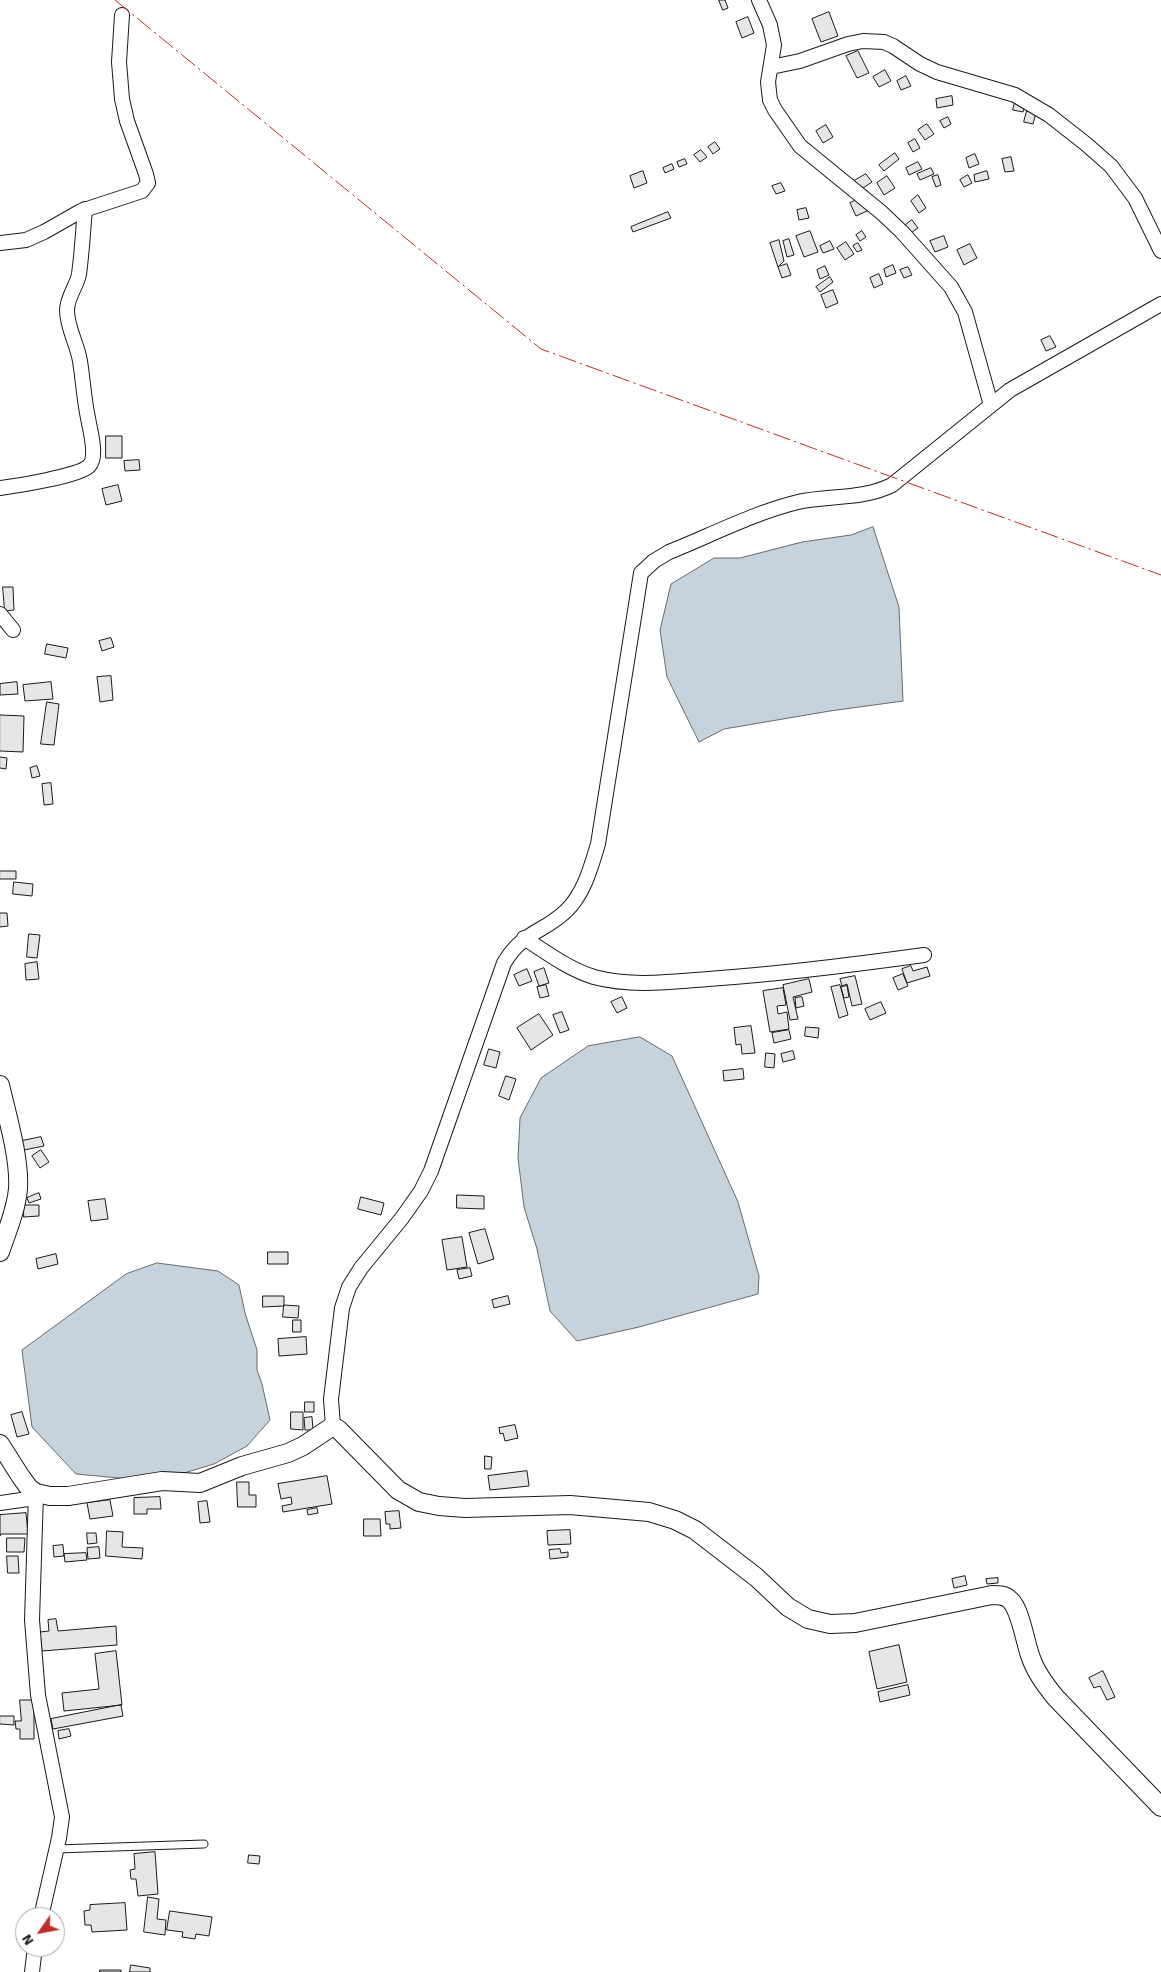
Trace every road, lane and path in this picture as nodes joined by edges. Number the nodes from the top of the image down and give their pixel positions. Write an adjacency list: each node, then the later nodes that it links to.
1 (759, 0): 3 (street)
2 (122, 15): 4 (street)
3 (771, 67): 6 (street); 8 (street)
4 (85, 209): 5 (street); 9 (street)
5 (0, 243)
6 (1161, 251)
7 (1161, 304): 8 (street)
8 (991, 405): 12 (street)
9 (0, 488)
10 (0, 614): 11 (street)
11 (13, 630)
12 (524, 938): 13 (street); 16 (street)
13 (924, 955)
14 (0, 1085): 15 (street)
15 (0, 1252)
16 (334, 1426): 18 (street); 20 (street)
17 (0, 1444): 18 (street)
18 (35, 1496): 19 (street); 22 (street)
19 (0, 1503)
20 (1161, 1807)
21 (204, 1844): 22 (lane)
22 (57, 1849): 23 (street)
23 (44, 1907)
24 (34, 1957): 25 (street)
25 (32, 1972)

